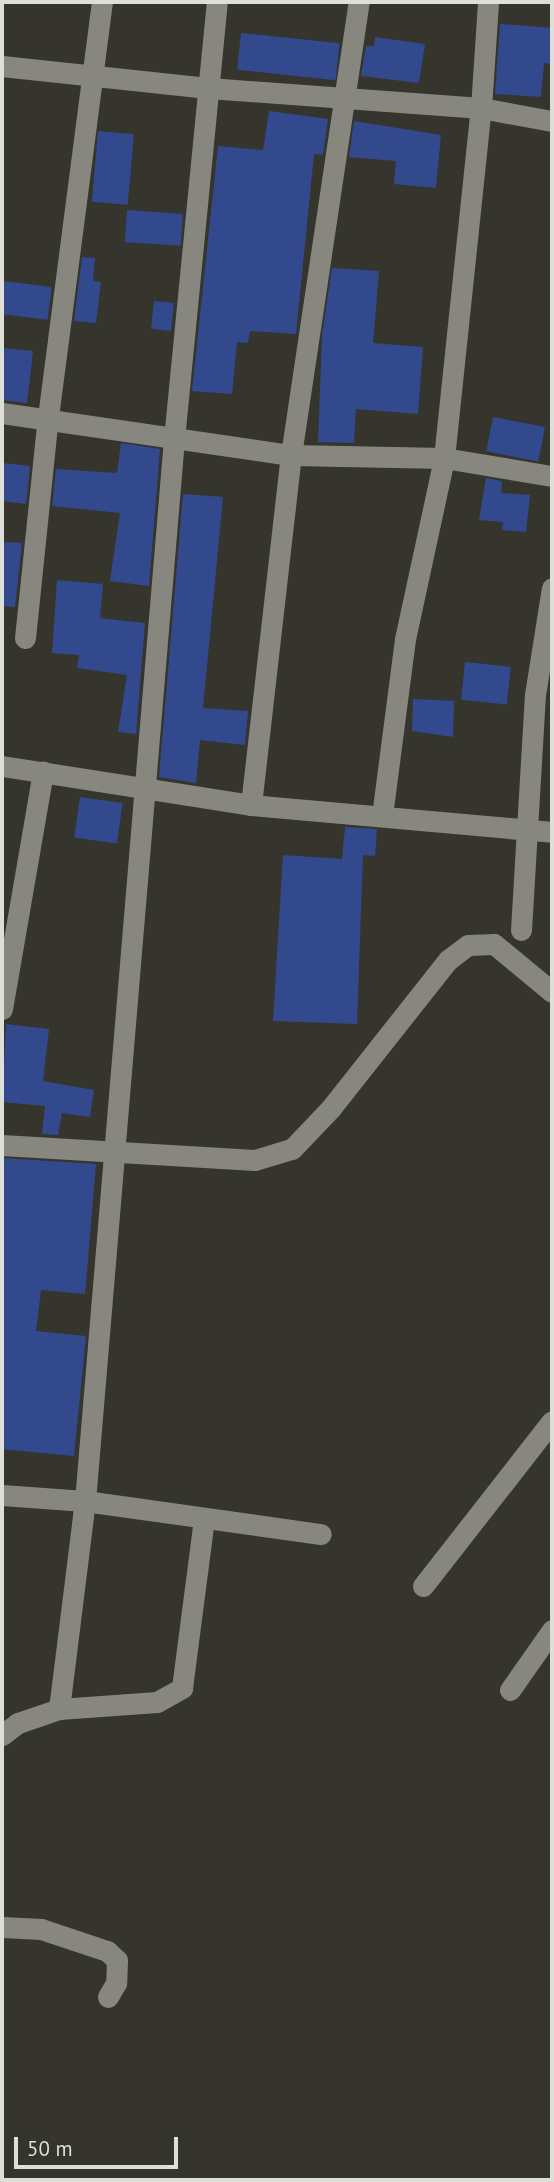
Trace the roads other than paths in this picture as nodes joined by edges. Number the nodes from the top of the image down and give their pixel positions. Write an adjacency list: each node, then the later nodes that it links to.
1 (102, 2): 6 (street)
2 (218, 2): 7 (street)
3 (359, 2): 8 (street)
4 (488, 2): 9 (street)
5 (2, 66): 6 (street)
6 (90, 77): 7 (street); 12 (street)
7 (208, 88): 8 (street); 13 (street)
8 (344, 96): 9 (street); 14 (street)
9 (481, 108): 10 (street); 15 (street)
10 (552, 121)
11 (2, 413): 12 (street)
12 (48, 417): 13 (street); 18 (street)
13 (174, 439): 14 (street); 21 (street)
14 (291, 455): 15 (street); 22 (street)
15 (444, 458): 16 (street); 23 (street)
16 (552, 476)
17 (552, 589): 24 (street)
18 (25, 638)
19 (2, 766): 20 (street)
20 (43, 772): 21 (street); 28 (street)
21 (145, 787): 22 (street); 30 (street)
22 (251, 805): 23 (street)
23 (382, 816): 24 (street)
24 (526, 831): 25 (street); 26 (street)
25 (552, 832)
26 (521, 930)
27 (552, 992): 30 (street)
28 (2, 1009)
29 (2, 1145): 30 (street)
30 (115, 1152): 33 (street)
31 (552, 1421): 36 (street)
32 (2, 1495): 33 (street)
33 (85, 1501): 34 (street); 39 (street)
34 (204, 1518): 35 (street); 39 (street)
35 (321, 1534)
36 (423, 1586)
37 (552, 1630): 38 (street)
38 (510, 1689)
39 (59, 1709): 40 (street)
40 (2, 1735)
41 (2, 1927): 42 (street)
42 (108, 1997)

